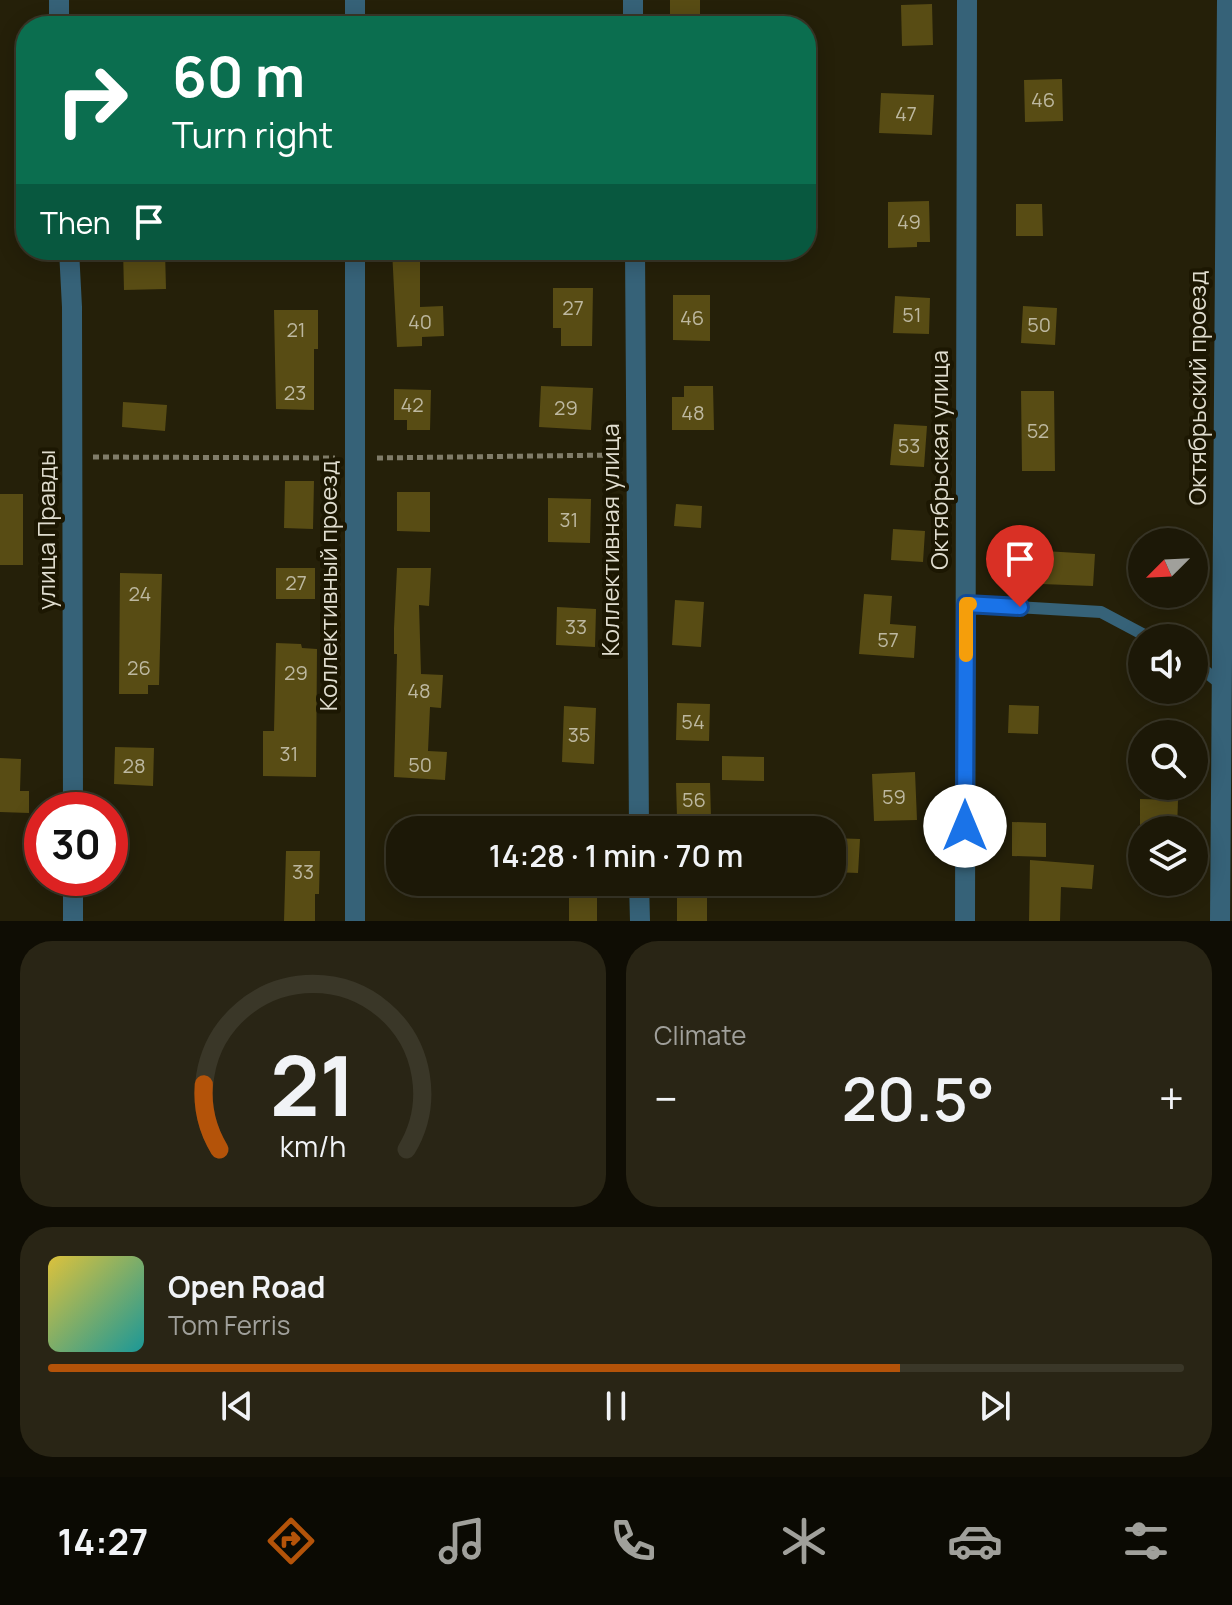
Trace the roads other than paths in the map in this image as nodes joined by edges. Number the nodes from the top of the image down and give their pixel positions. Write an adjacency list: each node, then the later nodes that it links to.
1 (967, 0): 7 (street, Октябрьская улица)
2 (1227, 0): 3 (street, Октябрьский проезд)
3 (1229, 157): 10 (street, Октябрьский проезд)
4 (70, 260): 11 (street, улица Правды)
5 (355, 260): 16 (street, Коллективный проезд)
6 (635, 260): 12 (street, Коллективная улица)
7 (966, 604): 8 (lane); 18 (street, Октябрьская улица)
8 (1128, 626)
9 (1208, 673): 10 (lane)
10 (1221, 684): 19 (street, Октябрьский проезд)
11 (73, 792)
12 (639, 816)
13 (73, 896): 15 (street)
14 (639, 896): 17 (street)
15 (73, 921)
16 (355, 921)
17 (640, 921)
18 (965, 921)
19 (1220, 921)

